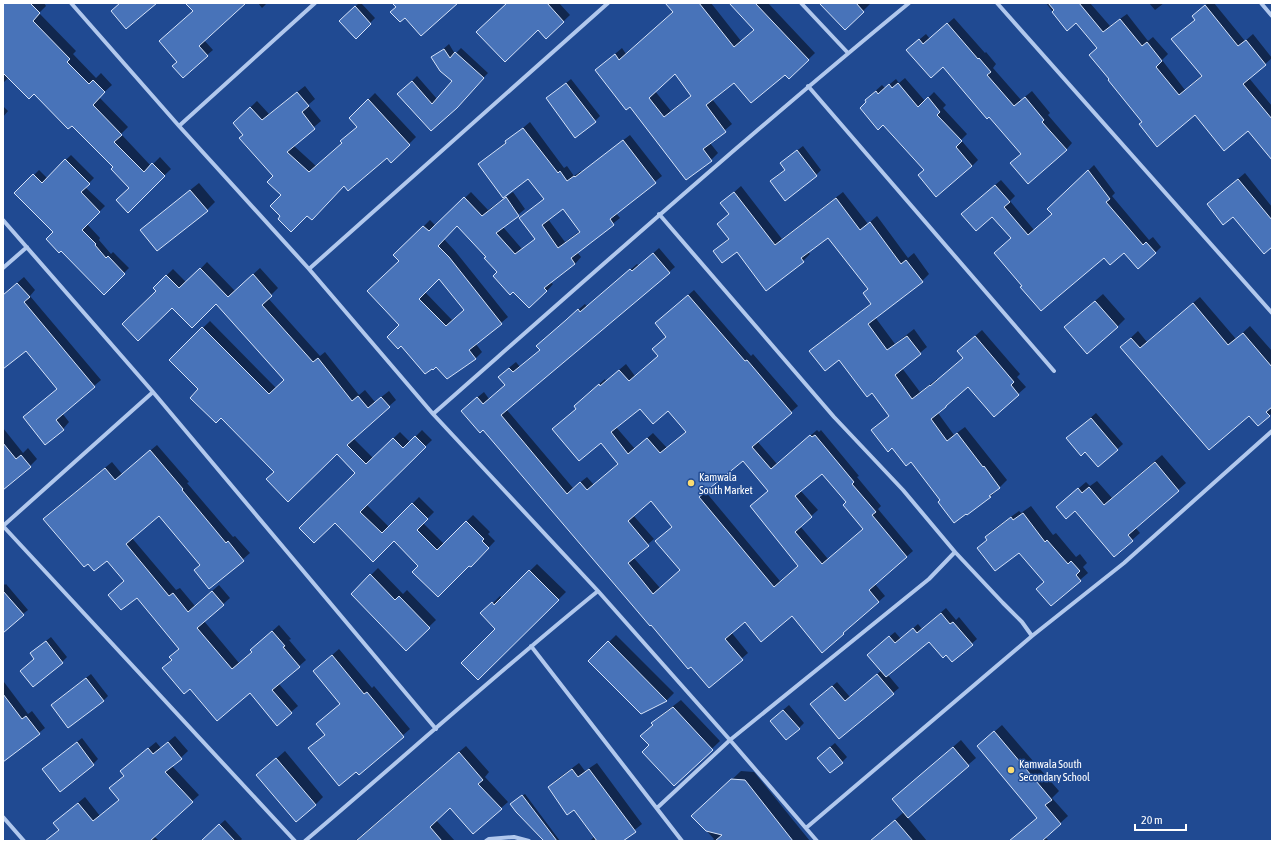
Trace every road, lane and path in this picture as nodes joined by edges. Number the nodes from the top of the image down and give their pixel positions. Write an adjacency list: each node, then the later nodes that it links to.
1 (71, 3): 11 (street)
2 (314, 3): 11 (street)
3 (608, 3): 16 (street)
4 (801, 3): 9 (street)
5 (909, 3): 9 (street)
6 (997, 3): 17 (street)
7 (1261, 3): 8 (street)
8 (1272, 16)
9 (848, 53): 10 (street)
10 (808, 86): 12 (street); 18 (street)
11 (179, 126): 16 (street)
12 (659, 214): 20 (street); 23 (street)
13 (3, 220): 14 (street)
14 (27, 247): 15 (street); 19 (street)
15 (3, 268)
16 (309, 269): 20 (street)
17 (1272, 313)
18 (1054, 370)
19 (153, 392): 22 (street); 27 (street)
20 (433, 414): 24 (street)
21 (1272, 431): 25 (street)
22 (3, 526): 33 (street)
23 (955, 552): 25 (street); 28 (street)
24 (598, 591): 26 (street); 28 (street)
25 (1032, 636): 31 (street)
26 (531, 646): 27 (street); 29 (street)
27 (436, 729): 34 (street)
28 (730, 740): 29 (street); 31 (street)
29 (657, 808): 37 (street)
30 (3, 818): 32 (street)
31 (806, 828): 38 (street)
32 (24, 841)
33 (295, 841)
34 (305, 841)
35 (486, 841): 36 (street)
36 (529, 841)
37 (682, 841)
38 (817, 841)

